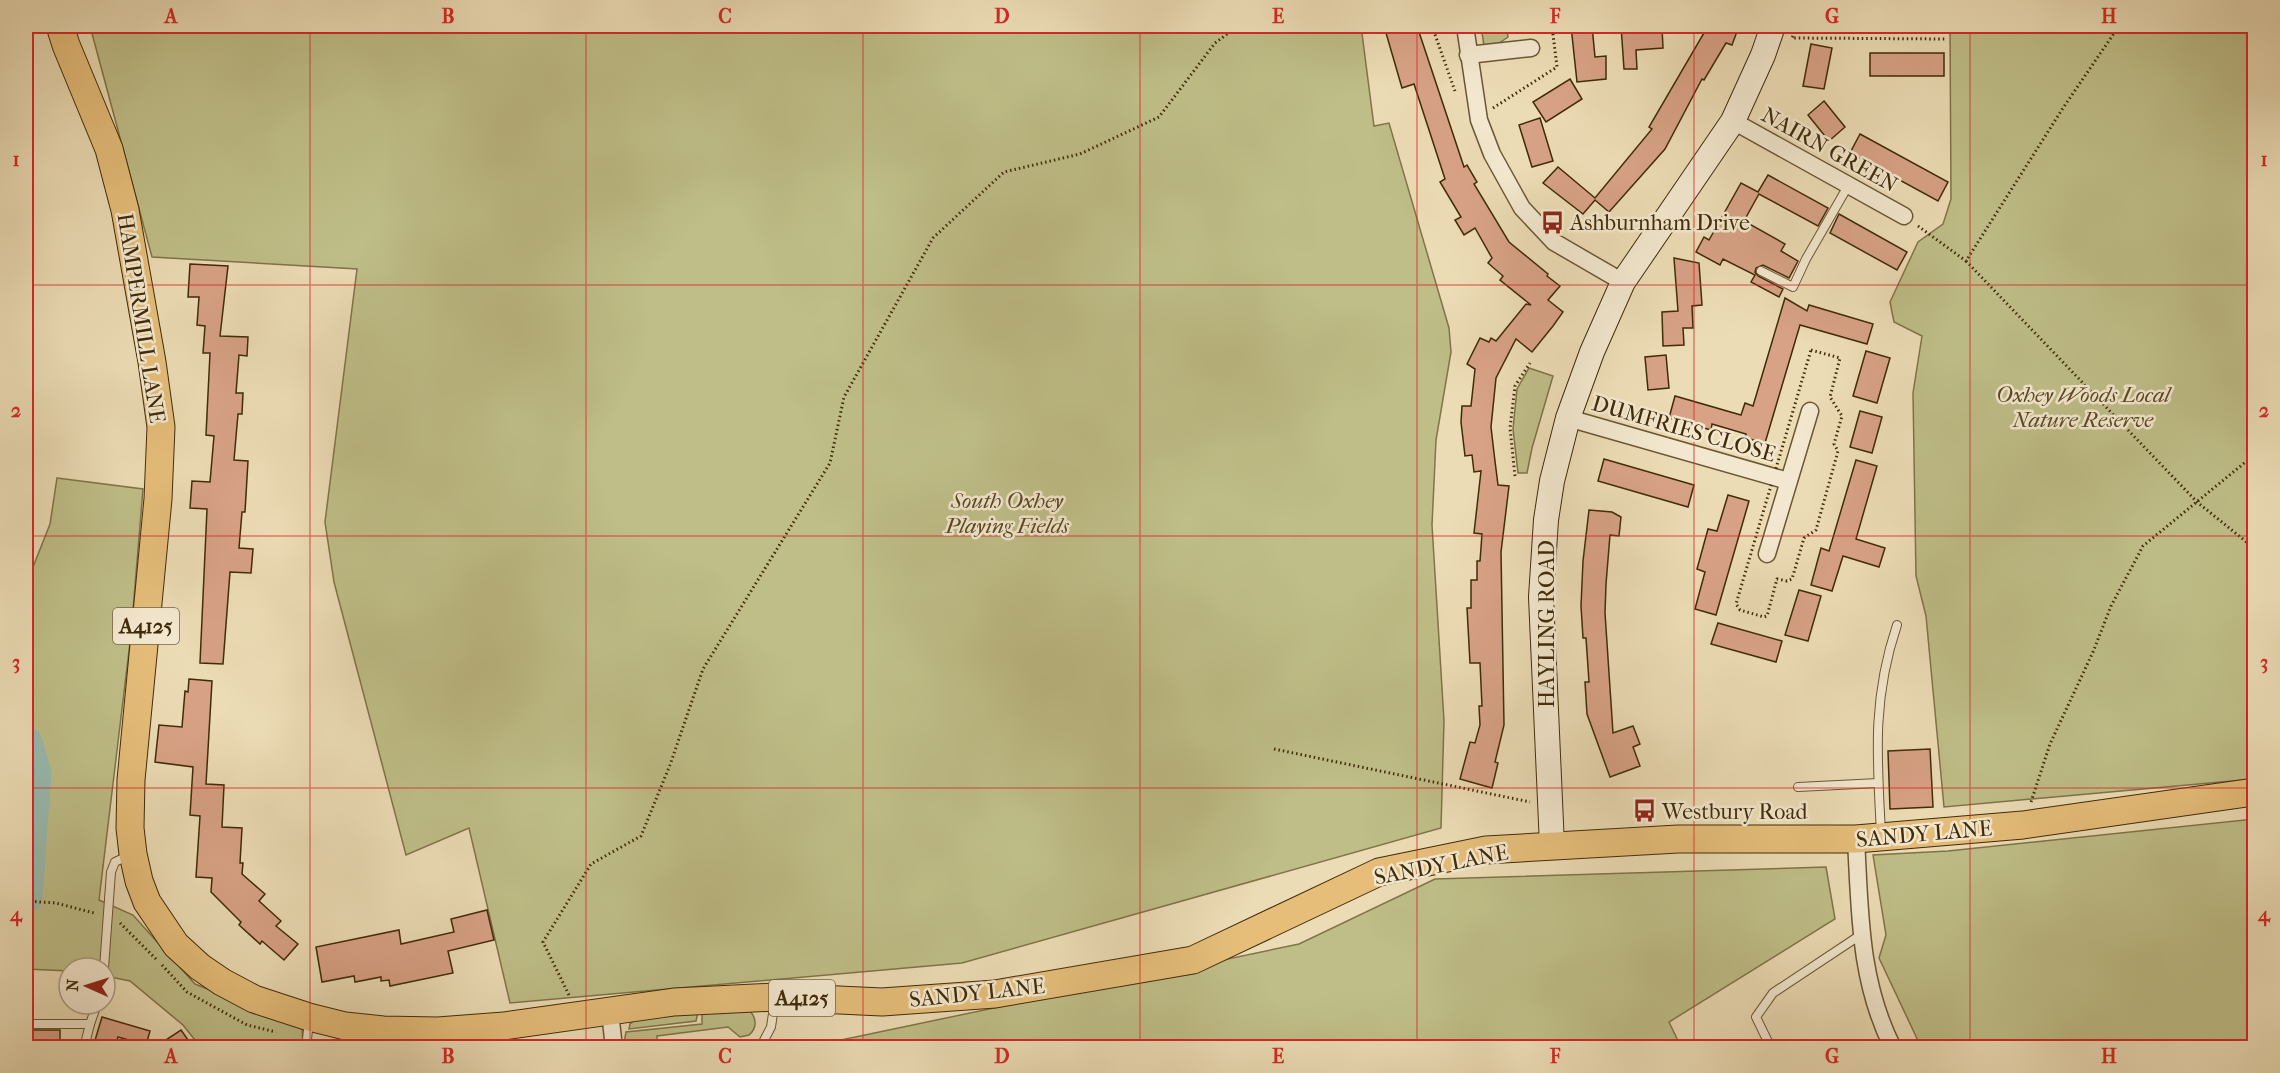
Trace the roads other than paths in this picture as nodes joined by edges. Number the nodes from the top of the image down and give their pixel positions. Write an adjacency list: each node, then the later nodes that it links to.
1 (60, 26): 21 (main road, HAMPERMILL LANE / A4125)
2 (1465, 26): 5 (street)
3 (1784, 29): 6 (street, HAYLING ROAD)
4 (1531, 48): 5 (street)
5 (1468, 55): 10 (street)
6 (1733, 121): 7 (street, NAIRN GREEN); 10 (street, HAYLING ROAD)
7 (1848, 186): 8 (street, NAIRN GREEN); 9 (lane)
8 (1904, 216)
9 (1761, 271)
10 (1623, 282): 12 (street, HAYLING ROAD)
11 (1809, 411): 13 (street, DUMFRIES CLOSE)
12 (1568, 418): 13 (street, DUMFRIES CLOSE); 20 (street, HAYLING ROAD)
13 (1788, 481): 14 (street, DUMFRIES CLOSE)
14 (1767, 554)
15 (1897, 625): 16 (lane)
16 (1878, 783): 17 (lane); 19 (lane)
17 (1797, 787)
18 (2254, 792): 19 (main road, SANDY LANE / A4125)
19 (1869, 838): 20 (main road, SANDY LANE / A4125); 22 (street)
20 (1552, 846): 24 (main road, SANDY LANE / A4125)
21 (133, 854): 23 (lane); 25 (main road, HAMPERMILL LANE / A4125)
22 (1862, 934): 32 (lane); 33 (street)
23 (105, 956)
24 (775, 997): 25 (main road, SANDY LANE / A4125); 31 (lane)
25 (610, 1012): 30 (street)
26 (93, 1016): 28 (lane)
27 (26, 1024): 28 (lane)
28 (90, 1024): 29 (lane)
29 (84, 1047)
30 (614, 1047)
31 (760, 1047)
32 (1771, 1047)
33 (1893, 1047)

